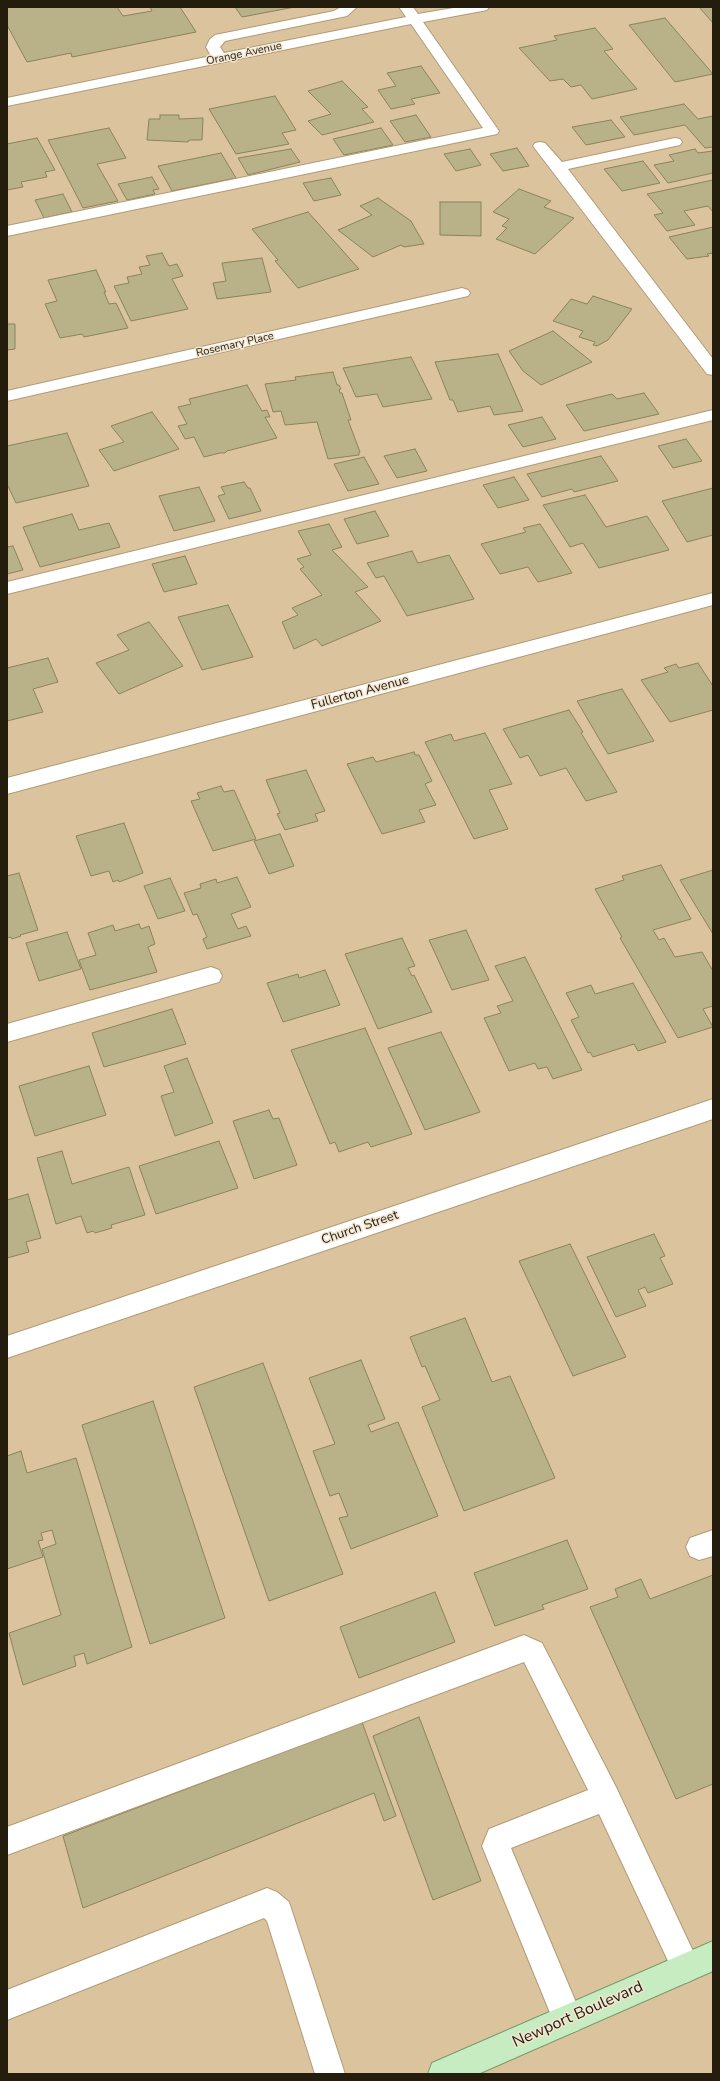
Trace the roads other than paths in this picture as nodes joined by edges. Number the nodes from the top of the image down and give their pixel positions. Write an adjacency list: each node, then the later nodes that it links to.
1 (350, 7): 4 (street)
2 (482, 7): 3 (street, Orange Avenue)
3 (410, 13): 4 (street, Orange Avenue); 9 (street)
4 (220, 59): 5 (street, Orange Avenue)
5 (7, 102)
6 (675, 142): 8 (street)
7 (540, 146): 8 (street)
8 (558, 167): 11 (street)
9 (7, 231)
10 (462, 293): 12 (street, Rosemary Place)
11 (713, 370)
12 (7, 396)
13 (713, 415): 14 (street)
14 (7, 588)
15 (713, 599): 16 (street, Fullerton Avenue)
16 (7, 786)
17 (211, 976): 18 (street)
18 (7, 1033)
19 (713, 1109): 20 (street, Church Street)
20 (7, 1347)
21 (606, 1797): 22 (street); 24 (street); 26 (street)
22 (7, 1841)
23 (713, 1956): 24 (main road, Newport Boulevard)
24 (686, 1968): 26 (main road, Newport Boulevard)
25 (7, 2005): 27 (street)
26 (568, 2019): 28 (main road, Newport Boulevard)
27 (330, 2074)
28 (443, 2074)

